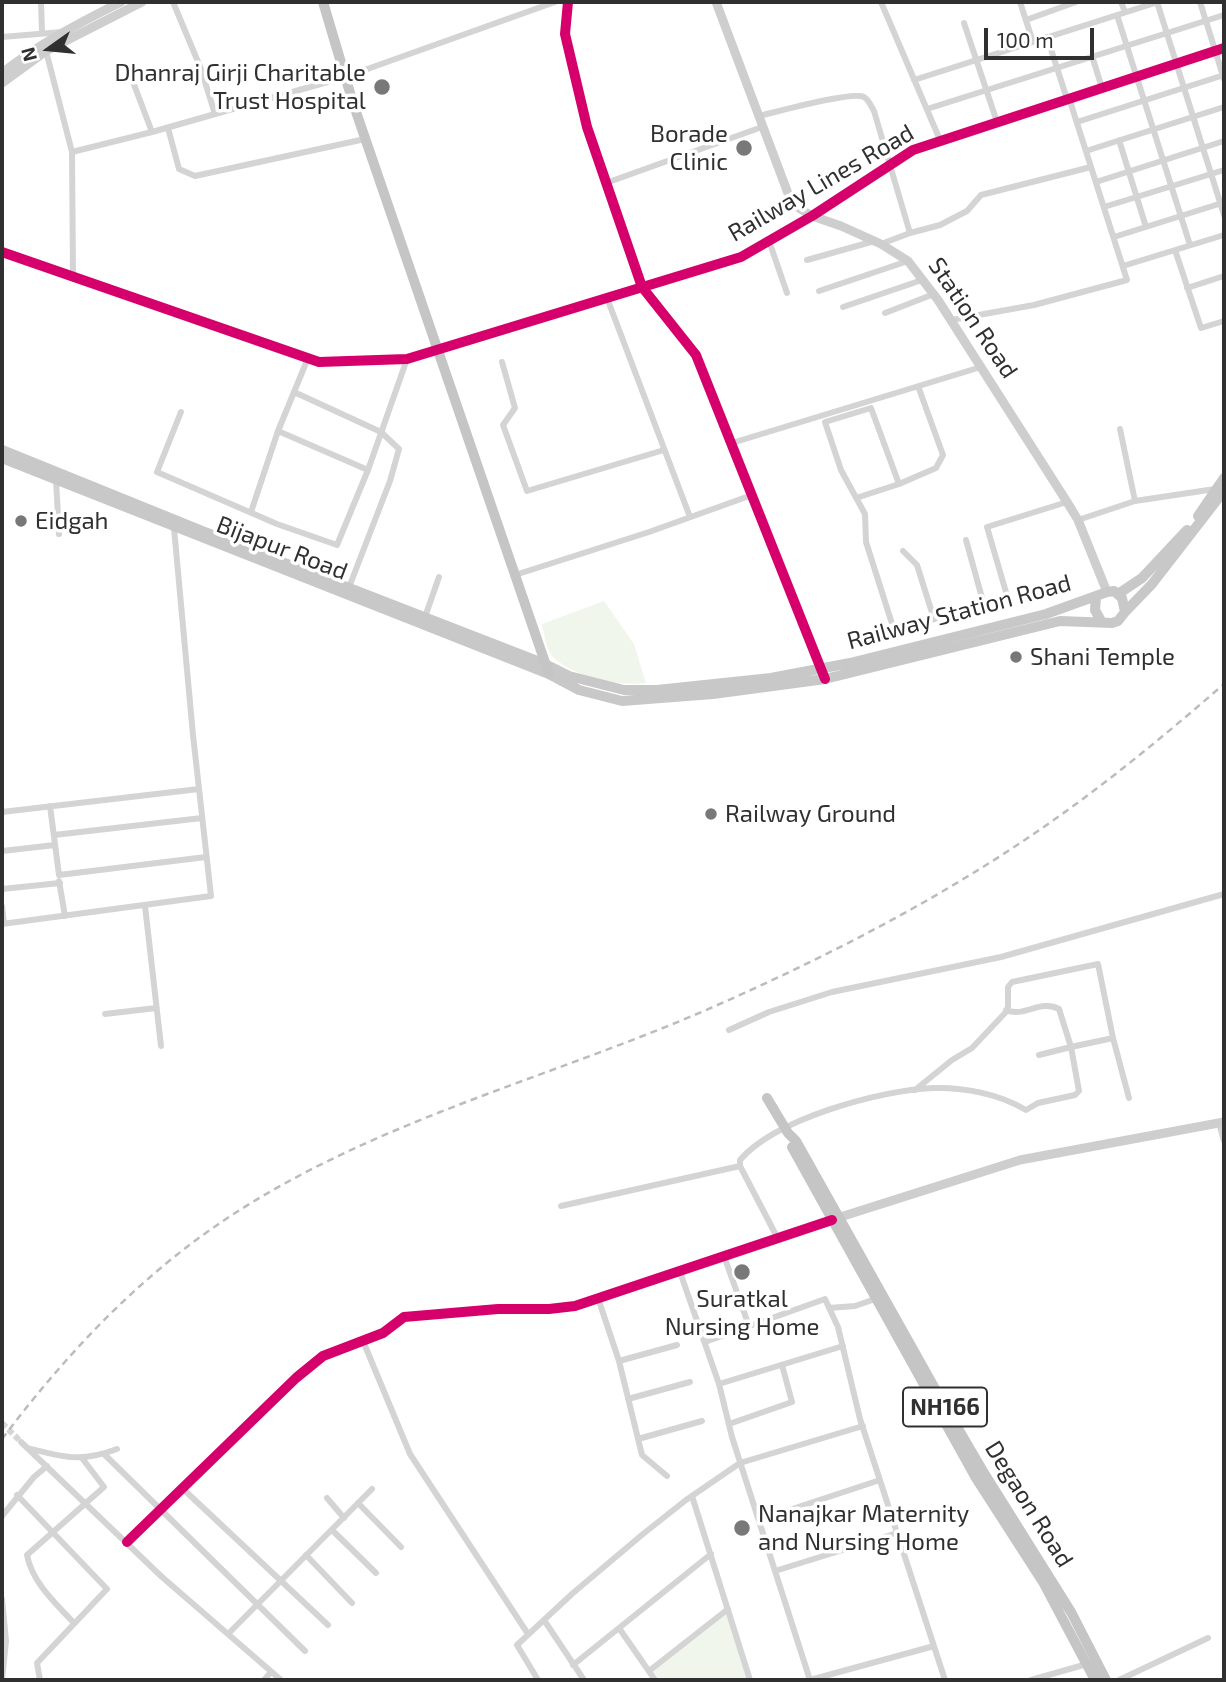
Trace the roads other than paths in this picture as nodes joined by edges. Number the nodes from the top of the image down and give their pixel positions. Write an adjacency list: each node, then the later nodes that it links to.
1 (41, 2): 20 (street)
2 (121, 2): 21 (main road)
3 (142, 2): 28 (main road)
4 (173, 2): 48 (street)
5 (323, 2): 36 (highway)
6 (555, 2): 36 (street)
7 (568, 2): 71 (street)
8 (716, 2): 49 (main road, Station Road)
9 (881, 2): 38 (street)
10 (1021, 2): 17 (street)
11 (1076, 2): 17 (street)
12 (1121, 2): 15 (street)
13 (1154, 2): 15 (street); 22 (street)
14 (1200, 2): 18 (street)
15 (1121, 14): 24 (street); 26 (street)
16 (1224, 15): 18 (street)
17 (1026, 20): 25 (street)
18 (1206, 20): 22 (street); 29 (street)
19 (964, 23): 31 (street)
20 (42, 32): 21 (street); 23 (street)
21 (62, 32): 34 (main road)
22 (1166, 33): 26 (street); 32 (street)
23 (2, 37)
24 (1046, 37): 25 (street); 33 (street)
25 (1033, 42): 31 (street)
26 (1127, 45): 30 (street); 35 (street)
27 (1224, 48): 29 (street, Railway Lines Road)
28 (46, 51): 40 (main road); 63 (street)
29 (1215, 51): 32 (street, Railway Lines Road); 37 (street)
30 (1092, 56): 33 (street); 41 (street)
31 (975, 60): 38 (street); 43 (street)
32 (1175, 64): 35 (street, Railway Lines Road); 42 (street)
33 (1057, 68): 43 (street); 44 (street)
34 (2, 73)
35 (1138, 76): 41 (street, Railway Lines Road); 45 (street)
36 (345, 77): 48 (street); 57 (highway)
37 (1224, 77): 42 (street)
38 (914, 80): 47 (street)
39 (133, 82): 56 (street)
40 (2, 83)
41 (1102, 88): 44 (street, Railway Lines Road)
42 (1183, 88): 45 (street); 50 (street)
43 (986, 90): 47 (street); 51 (street)
44 (1068, 99): 51 (street, Railway Lines Road); 52 (street)
45 (1146, 100): 52 (street); 55 (street)
46 (1224, 107): 50 (street)
47 (927, 109): 58 (street)
48 (215, 114): 54 (street)
49 (759, 116): 53 (main road, Station Road); 65 (street)
50 (1193, 117): 55 (street); 61 (street)
51 (997, 122): 58 (street, Railway Lines Road)
52 (1077, 122): 62 (street)
53 (762, 127): 71 (street); 77 (main road, Station Road)
54 (168, 128): 56 (street); 57 (street)
55 (1153, 129): 59 (street); 64 (street)
56 (152, 132): 63 (street)
57 (365, 139): 104 (highway)
58 (940, 140): 65 (street, Railway Lines Road)
59 (1119, 140): 62 (street); 68 (street)
60 (1224, 141): 61 (street)
61 (1203, 148): 64 (street); 69 (street)
62 (1086, 151): 66 (street)
63 (72, 152): 91 (street)
64 (1163, 161): 68 (street); 72 (street)
65 (889, 164): 77 (street, Railway Lines Road); 80 (street)
66 (1091, 167): 70 (street); 80 (street)
67 (1224, 170): 69 (street)
68 (1129, 172): 70 (street); 73 (street)
69 (1211, 174): 72 (street); 74 (street)
70 (1096, 182): 75 (street)
71 (606, 183): 94 (street)
72 (1170, 186): 73 (street); 78 (street)
73 (1137, 197): 75 (street); 79 (street)
74 (1222, 202): 76 (street); 78 (street)
75 (1104, 206): 82 (street)
76 (1224, 215)
77 (812, 216): 83 (street, Railway Lines Road); 84 (main road, Station Road)
78 (1180, 216): 79 (street); 85 (street)
79 (1146, 227): 82 (street)
80 (910, 233): 84 (street)
81 (1224, 235): 85 (street)
82 (1114, 237): 90 (street)
83 (769, 241): 94 (street, Railway Lines Road); 97 (street)
84 (876, 243): 88 (street); 89 (main road, Station Road)
85 (1190, 245): 86 (street)
86 (1175, 250): 90 (street); 95 (street)
87 (2, 252): 91 (street, Railway Lines Road)
88 (807, 261)
89 (908, 261): 93 (main road, Station Road); 96 (street)
90 (1123, 266): 102 (street)
91 (73, 275): 105 (street, Railway Lines Road)
92 (1224, 276): 95 (street)
93 (922, 280): 98 (main road, Station Road); 100 (street)
94 (642, 287): 99 (street, Railway Lines Road); 115 (street)
95 (1187, 288): 103 (street)
96 (819, 291)
97 (787, 293)
98 (934, 294): 101 (street); 102 (main road, Station Road)
99 (607, 298): 104 (street, Railway Lines Road); 117 (street)
100 (843, 307)
101 (885, 313)
102 (951, 320): 108 (main road, Station Road)
103 (1224, 321)
104 (438, 349): 106 (street, Railway Lines Road); 135 (highway)
105 (308, 358): 106 (street, Railway Lines Road); 110 (street)
106 (407, 359): 114 (street)
107 (502, 362): 117 (street)
108 (981, 367): 109 (street); 127 (main road, Station Road)
109 (918, 386): 115 (street); 122 (street)
110 (294, 392): 113 (street); 114 (street)
111 (181, 412): 128 (street)
112 (1120, 429): 126 (street)
113 (278, 431): 119 (street); 128 (street)
114 (381, 432): 119 (street); 137 (street)
115 (732, 443): 124 (street)
116 (2, 450): 137 (main road)
117 (664, 450): 129 (street)
118 (2, 458): 121 (main road, Bijapur Road)
119 (368, 470): 128 (street)
120 (1224, 478): 123 (main road)
121 (56, 480): 131 (main road, Bijapur Road); 132 (street)
122 (899, 484): 125 (street); 125 (street)
123 (1220, 490): 126 (street); 139 (main road); 142 (main road)
124 (752, 495): 129 (street); 147 (street)
125 (856, 498): 144 (street)
126 (1135, 501): 130 (street)
127 (1067, 502): 130 (main road, Station Road); 141 (street)
128 (251, 512)
129 (690, 517): 135 (street)
130 (1078, 520): 138 (main road, Station Road)
131 (174, 528): 137 (main road, Bijapur Road); 148 (street)
132 (58, 534)
133 (966, 540): 141 (street)
134 (903, 551): 144 (street)
135 (514, 575): 146 (highway)
136 (439, 577): 143 (street)
137 (347, 591): 143 (main road); 146 (main road, Bijapur Road)
138 (1107, 592): 139 (main road); 140 (main road)
139 (1118, 594): 142 (main road)
140 (1096, 597): 145 (main road); 147 (main road, Railway Station Road)
141 (984, 605): 144 (street)
142 (1125, 612): 145 (main road)
143 (425, 617): 146 (main road)
144 (934, 619)
145 (1101, 621): 147 (main road, Railway Station Road)
146 (547, 669): 147 (main road, Railway Station Road)
147 (823, 674)
148 (199, 789): 149 (street); 151 (street)
149 (50, 806): 150 (street); 152 (street)
150 (2, 812)
151 (202, 818): 152 (street); 155 (street)
152 (54, 835): 153 (street)
153 (55, 845): 154 (street); 156 (street)
154 (2, 851)
155 (206, 857): 156 (street); 160 (street)
156 (59, 879): 157 (street); 161 (street)
157 (2, 889)
158 (1224, 894): 166 (street)
159 (2, 906): 162 (street)
160 (145, 906): 161 (street); 163 (street)
161 (65, 916): 162 (street)
162 (3, 924)
163 (156, 1008): 165 (street); 168 (street)
164 (1006, 1010): 167 (street); 169 (street); 171 (street)
165 (105, 1014)
166 (729, 1030)
167 (1113, 1038): 169 (street); 173 (street)
168 (161, 1046)
169 (1071, 1048): 170 (street); 171 (street)
170 (1039, 1055)
171 (915, 1090): 175 (street)
172 (767, 1098): 175 (highway, Degaon Road / NH166)
173 (1129, 1098)
174 (1221, 1122): 176 (street); 179 (main road)
175 (786, 1130): 177 (street); 179 (highway, Degaon Road / NH166)
176 (1224, 1141)
177 (740, 1166): 178 (street); 180 (street)
178 (561, 1206)
179 (835, 1219): 180 (street); 184 (highway, Degaon Road / NH166)
180 (778, 1239): 181 (street)
181 (724, 1256): 182 (street); 186 (street)
182 (680, 1272): 183 (street); 188 (street)
183 (598, 1298): 187 (street); 191 (street)
184 (879, 1298): 185 (street); 241 (highway, Degaon Road / NH166); 257 (highway, Degaon Road / NH166)
185 (829, 1308): 186 (street); 190 (street)
186 (748, 1326): 188 (street)
187 (363, 1341): 207 (street); 237 (street)
188 (705, 1342): 194 (street)
189 (677, 1345): 191 (street)
190 (842, 1346): 192 (street); 198 (street)
191 (619, 1361): 195 (street)
192 (782, 1365): 194 (street); 197 (street)
193 (690, 1382): 195 (street)
194 (719, 1384): 197 (street)
195 (628, 1399): 199 (street)
196 (702, 1421): 199 (street)
197 (729, 1424): 203 (street)
198 (863, 1426): 203 (street); 206 (street)
199 (638, 1439): 205 (street)
200 (117, 1449): 201 (street)
201 (104, 1454): 202 (street); 214 (street)
202 (82, 1458): 204 (street); 212 (street)
203 (740, 1463): 210 (street); 217 (street)
204 (47, 1466): 209 (street); 212 (street)
205 (667, 1476)
206 (880, 1480): 217 (street); 220 (street)
207 (181, 1487): 214 (street); 227 (street)
208 (372, 1489): 213 (street)
209 (18, 1495): 215 (street); 219 (street)
210 (692, 1496): 224 (street); 232 (street)
211 (327, 1498): 216 (street)
212 (87, 1503): 219 (street); 221 (street)
213 (358, 1503): 216 (street); 222 (street)
214 (161, 1508): 221 (street); 230 (street)
215 (2, 1516)
216 (344, 1518): 218 (street)
217 (759, 1520): 225 (street)
218 (332, 1530): 223 (street); 226 (street)
219 (52, 1532): 233 (street); 233 (street)
220 (897, 1533): 225 (street); 239 (street)
221 (127, 1542): 236 (street)
222 (401, 1547)
223 (306, 1555): 227 (street); 229 (street)
224 (711, 1555): 231 (street); 235 (street)
225 (775, 1571): 253 (street)
226 (376, 1573)
227 (282, 1580): 230 (street); 234 (street)
228 (2, 1599): 245 (street)
229 (352, 1603)
230 (257, 1605): 236 (street); 240 (street)
231 (728, 1609): 243 (street); 252 (street)
232 (544, 1619): 237 (street); 242 (street)
233 (74, 1623): 246 (street)
234 (328, 1625)
235 (619, 1628): 242 (street); 243 (street)
236 (228, 1634): 244 (street)
237 (528, 1634): 249 (street)
238 (1208, 1638): 258 (street)
239 (934, 1646): 253 (street); 254 (street)
240 (305, 1651)
241 (1087, 1664): 255 (street); 256 (highway, Degaon Road / NH166)
242 (573, 1665): 250 (street)
243 (649, 1671): 251 (street)
244 (271, 1672): 247 (street); 248 (street)
245 (2, 1680)
246 (40, 1680)
247 (264, 1680)
248 (281, 1680)
249 (538, 1680)
250 (584, 1680)
251 (655, 1680)
252 (750, 1680)
253 (810, 1680)
254 (945, 1680)
255 (1031, 1680)
256 (1095, 1680)
257 (1106, 1680)
258 (1119, 1680)

